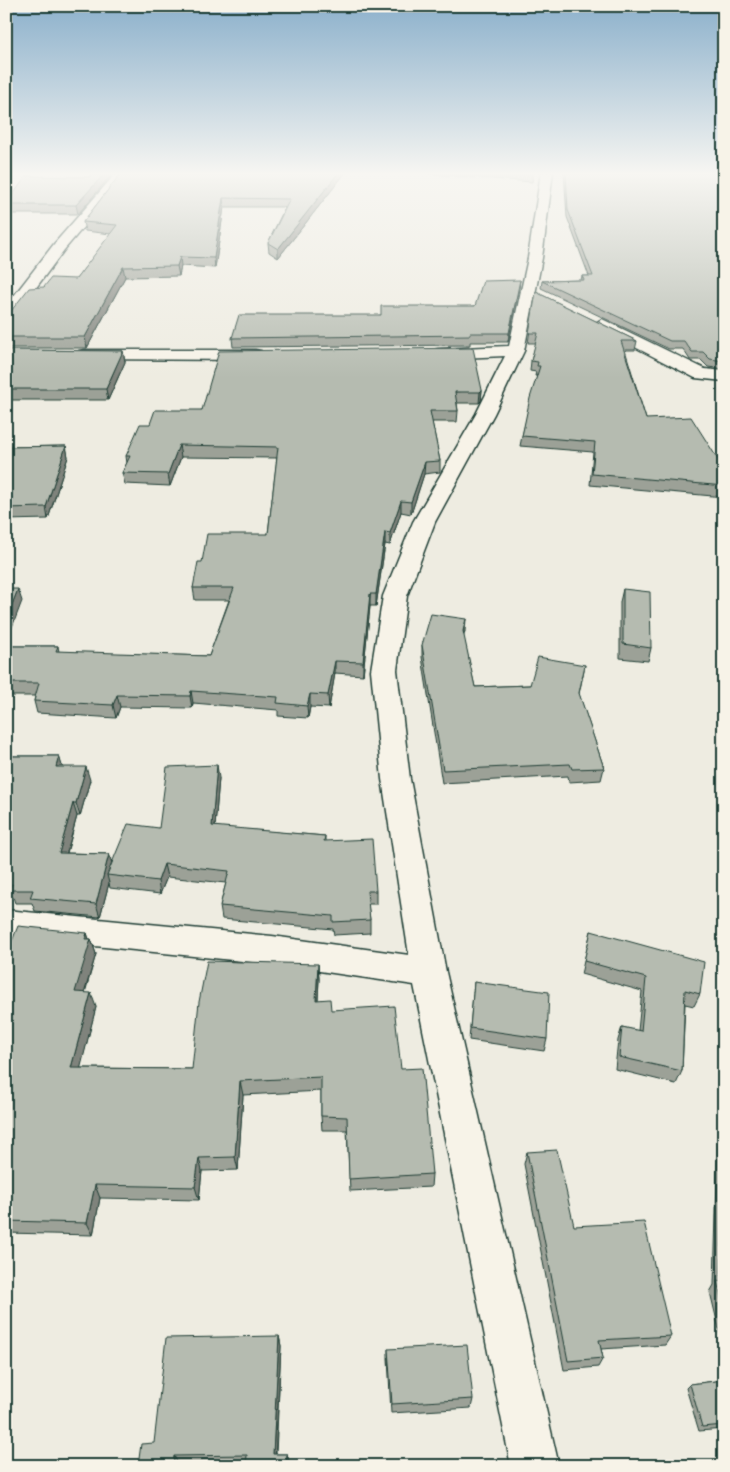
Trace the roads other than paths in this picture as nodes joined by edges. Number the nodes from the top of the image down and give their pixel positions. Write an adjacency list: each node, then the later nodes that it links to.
1 (64, 241): 4 (street)
2 (542, 241): 5 (street)
3 (584, 315): 9 (street)
4 (6, 317)
5 (516, 351): 7 (street); 11 (street)
6 (65, 354): 8 (street)
7 (419, 354)
8 (274, 355)
9 (724, 376)
10 (6, 923): 11 (street)
11 (429, 972): 12 (street)
12 (535, 1466)

